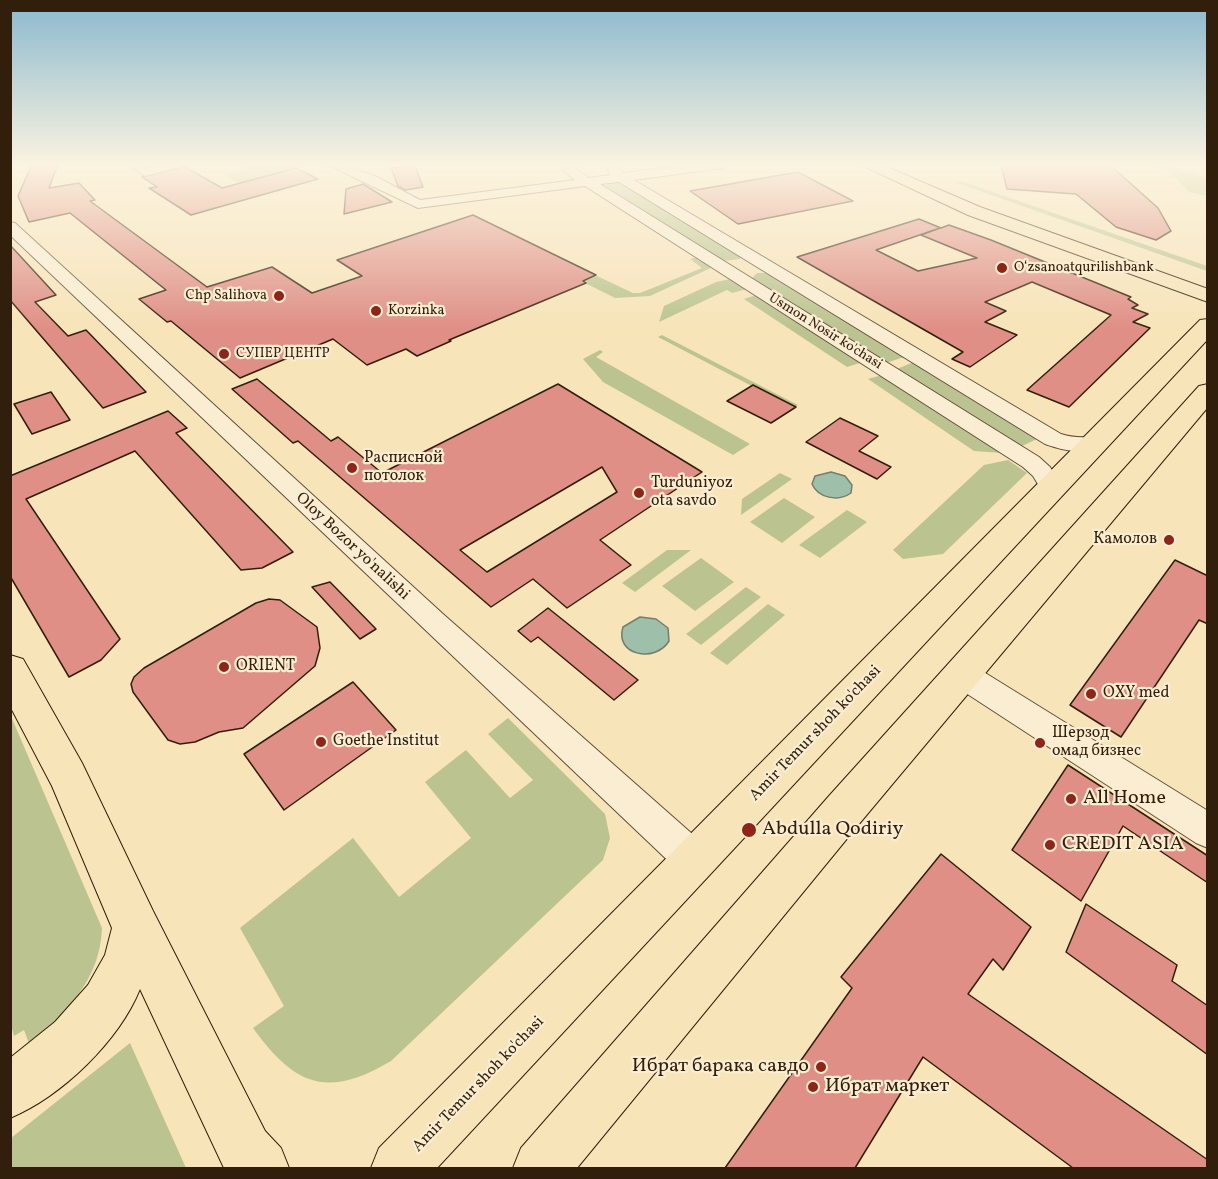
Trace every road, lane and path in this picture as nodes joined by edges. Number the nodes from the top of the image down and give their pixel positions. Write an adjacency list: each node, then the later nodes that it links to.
1 (646, 219): 7 (street, Usmon Nosir ko'chasi)
2 (691, 219): 6 (street, Usmon Nosir ko'chasi)
3 (996, 219): 9 (main road)
4 (1033, 219): 8 (main road)
5 (13, 228): 18 (street, Oloy Bozor yo'nalishi)
6 (760, 263): 7 (street); 13 (street, Usmon Nosir ko'chasi)
7 (730, 272): 14 (street, Usmon Nosir ko'chasi)
8 (1208, 281)
9 (1208, 296)
10 (1208, 325): 11 (main road, Amir Temur shoh ko'chasi)
11 (1137, 399): 12 (main road); 13 (main road, Amir Temur shoh ko'chasi)
12 (1196, 404): 16 (main road)
13 (1094, 444): 14 (main road, Amir Temur shoh ko'chasi)
14 (1052, 489): 18 (main road, Amir Temur shoh ko'chasi)
15 (10, 670): 19 (main road)
16 (963, 675): 17 (street); 23 (main road)
17 (1208, 831)
18 (694, 860): 21 (main road, Amir Temur shoh ko'chasi)
19 (136, 928): 20 (main road); 22 (main road)
20 (10, 1090)
21 (398, 1166)
22 (261, 1168)
23 (541, 1168)

